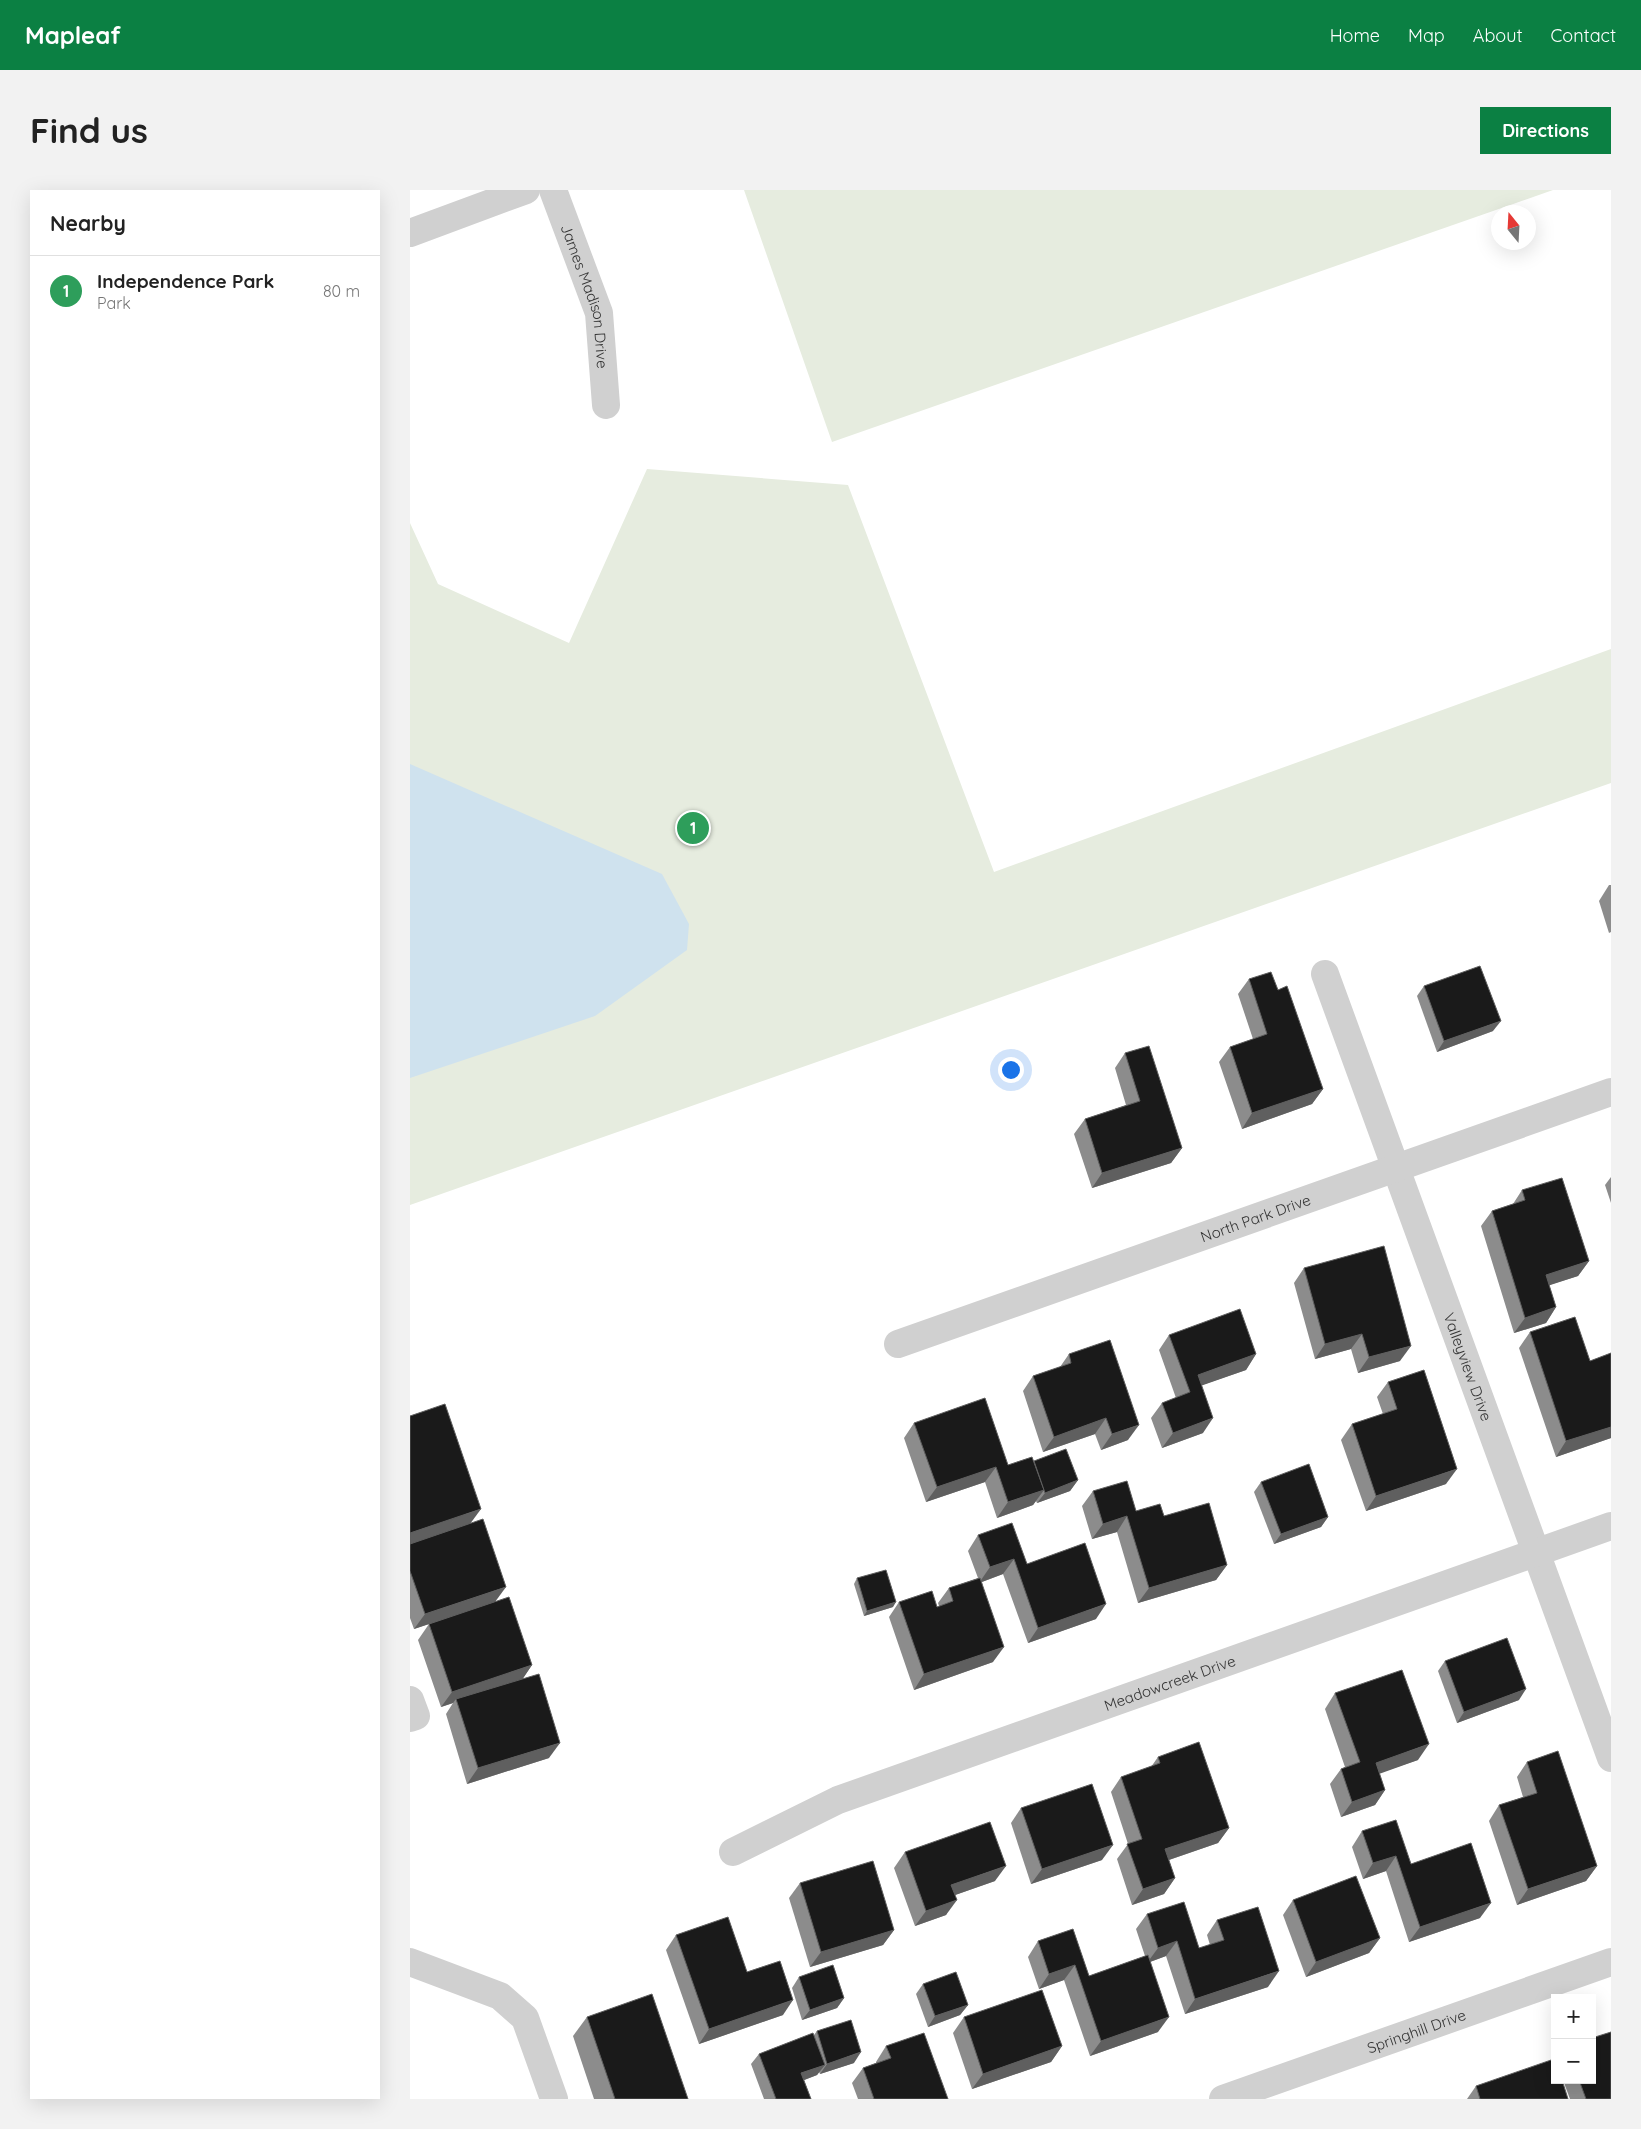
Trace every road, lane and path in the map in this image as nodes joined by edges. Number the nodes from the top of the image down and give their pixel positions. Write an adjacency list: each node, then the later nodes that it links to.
1 (526, 190): 3 (street)
2 (554, 190): 4 (street, James Madison Drive)
3 (410, 234)
4 (606, 405)
5 (1324, 974): 7 (street, Valleyview Drive)
6 (1611, 1092): 7 (street, North Park Drive)
7 (1395, 1168): 8 (street, North Park Drive); 10 (street, Valleyview Drive)
8 (898, 1344)
9 (1611, 1526): 10 (street, Meadowcreek Drive)
10 (1536, 1553): 13 (street, Valleyview Drive); 14 (street, Meadowcreek Drive)
11 (410, 1700): 12 (street)
12 (410, 1718)
13 (1611, 1758)
14 (732, 1852)
15 (410, 1962): 17 (street)
16 (1611, 1962): 18 (street, Springhill Drive)
17 (554, 2099)
18 (1222, 2099)

